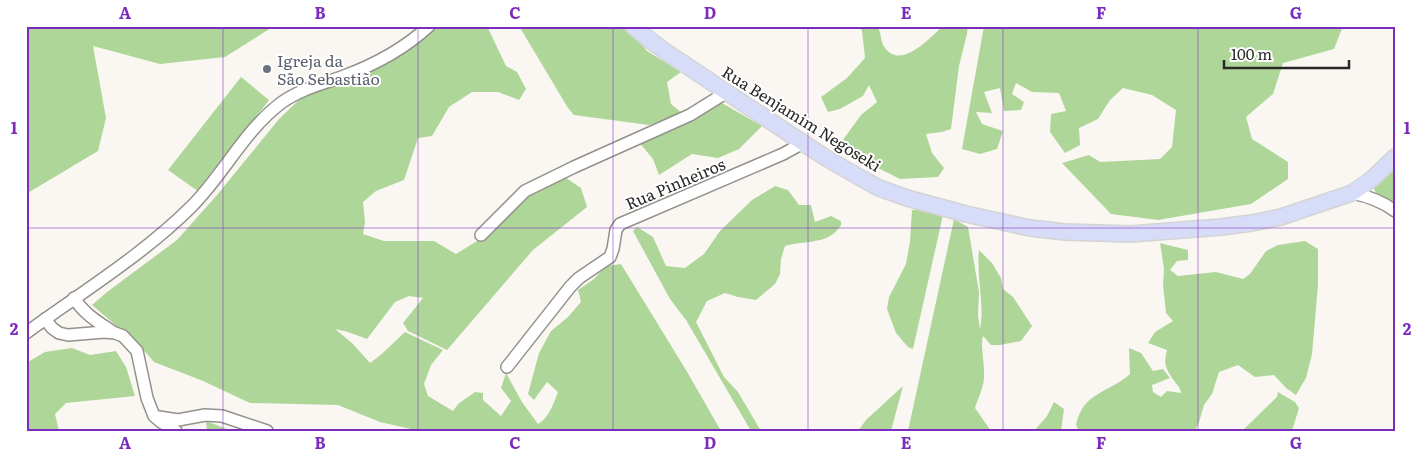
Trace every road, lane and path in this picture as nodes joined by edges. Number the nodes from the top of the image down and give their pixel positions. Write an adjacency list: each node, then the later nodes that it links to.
1 (429, 26): 9 (street)
2 (633, 26): 3 (main road, Rua Benjamim Negoseki)
3 (727, 92): 4 (main road, Rua Benjamim Negoseki); 8 (street)
4 (803, 143): 6 (main road, Rua Benjamim Negoseki); 13 (street, Rua Pinheiros)
5 (1395, 158): 6 (main road, Rua Benjamim Negoseki)
6 (1352, 193): 7 (street)
7 (1395, 211)
8 (481, 235)
9 (74, 298): 10 (street); 12 (street)
10 (45, 319): 11 (street); 12 (street)
11 (26, 333)
12 (115, 333): 14 (street)
13 (507, 367)
14 (154, 416): 15 (street); 16 (street)
15 (176, 431)
16 (267, 431)

